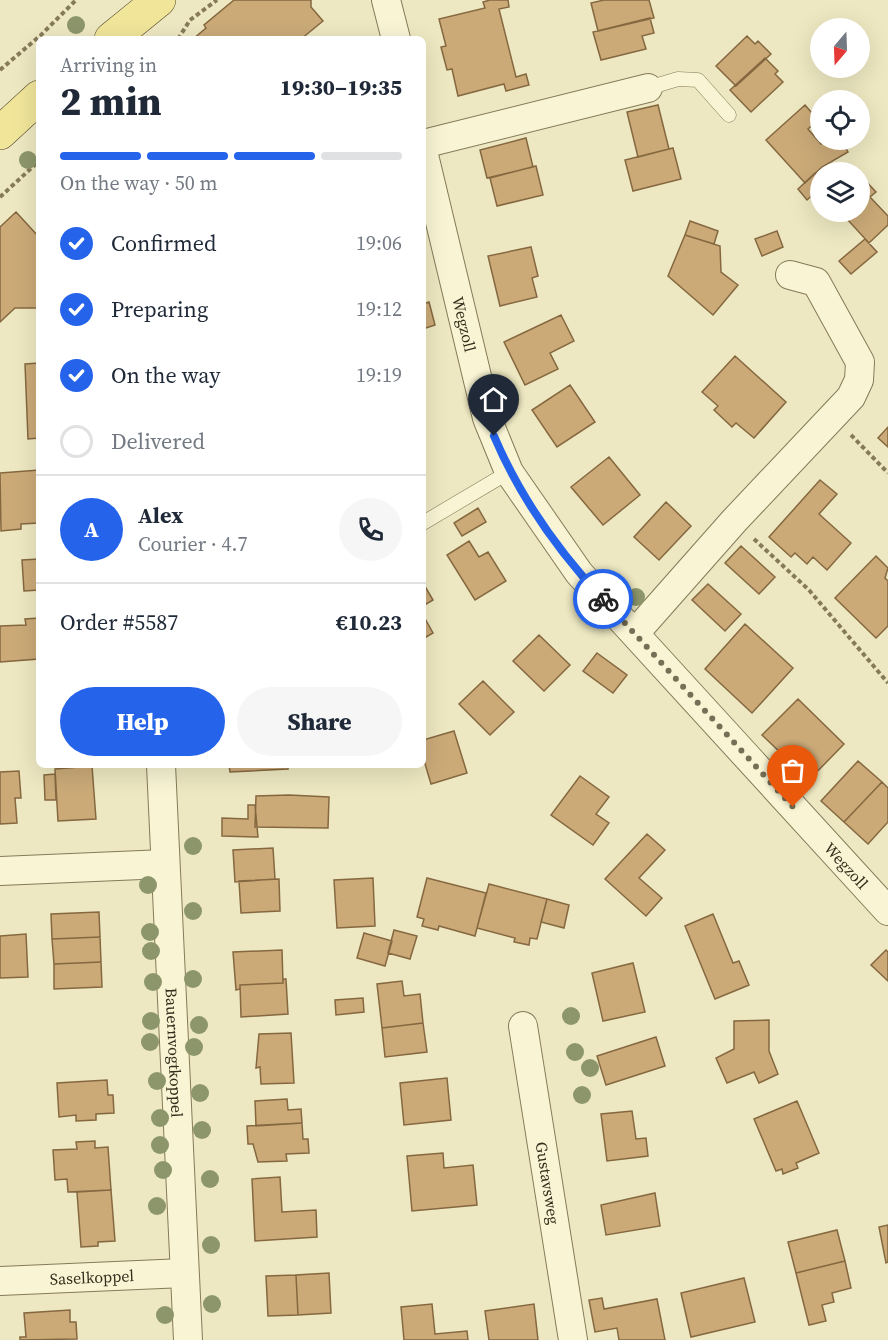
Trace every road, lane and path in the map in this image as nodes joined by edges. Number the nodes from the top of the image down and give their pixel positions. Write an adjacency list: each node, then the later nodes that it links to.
1 (76, 0): 5 (path)
2 (159, 0): 6 (main road)
3 (217, 0): 7 (path)
4 (386, 0): 8 (street)
5 (37, 36)
6 (115, 36)
7 (180, 36)
8 (395, 36)
9 (36, 37): 10 (path)
10 (0, 70)
11 (648, 88): 13 (lane); 15 (street)
12 (36, 100): 14 (main road)
13 (729, 115)
14 (0, 133)
15 (426, 143)
16 (36, 164): 18 (path)
17 (426, 164): 21 (street, Wegzoll)
18 (0, 196)
19 (790, 275): 20 (street)
20 (832, 416): 22 (path); 24 (street)
21 (509, 472): 23 (lane); 25 (street, Wegzoll)
22 (888, 472)
23 (426, 521)
24 (734, 521): 25 (street); 26 (path)
25 (635, 633): 30 (street, Wegzoll)
26 (888, 683)
27 (161, 768): 28 (street, Bauernvogtkoppel)
28 (165, 864): 29 (street); 32 (street, Bauernvogtkoppel)
29 (0, 871)
30 (888, 911)
31 (523, 1026): 35 (street, Gustavsweg)
32 (184, 1273): 33 (street, Saselkoppel); 34 (street, Bauernvogtkoppel)
33 (0, 1281)
34 (188, 1340)
35 (573, 1340)

